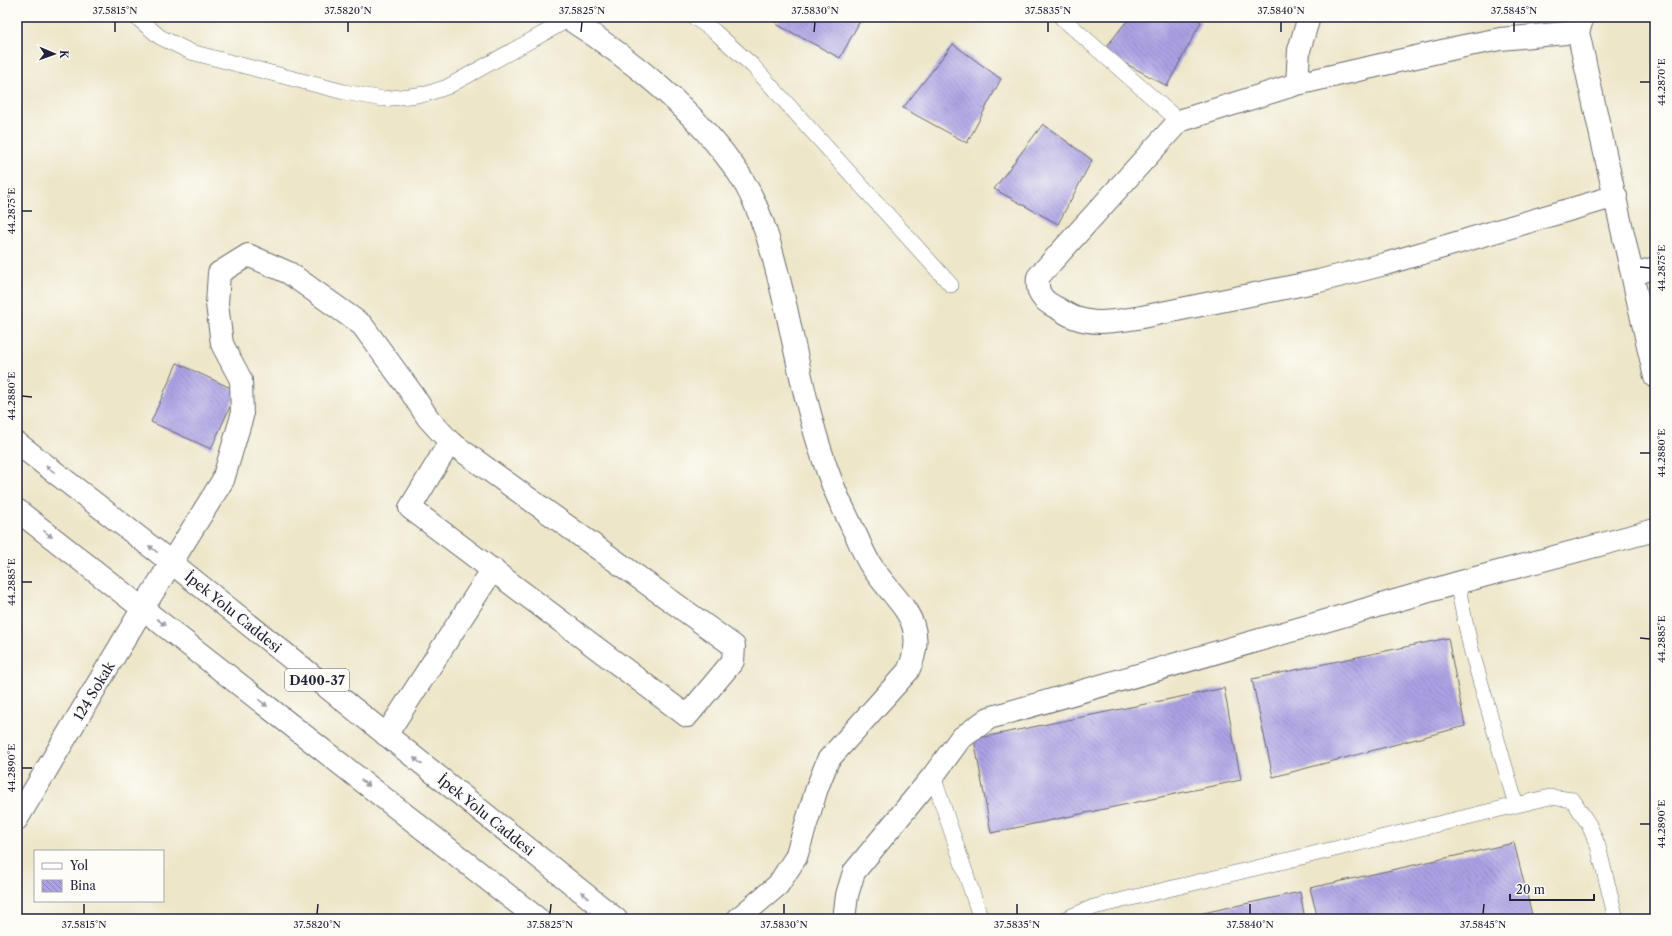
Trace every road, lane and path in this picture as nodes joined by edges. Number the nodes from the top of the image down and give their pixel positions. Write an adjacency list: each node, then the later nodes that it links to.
1 (136, 17): 5 (lane)
2 (694, 17): 12 (lane)
3 (1062, 17): 8 (lane)
4 (1309, 17): 7 (main road)
5 (571, 18): 28 (main road)
6 (1581, 24): 7 (main road); 9 (main road)
7 (1297, 84): 8 (main road)
8 (1179, 121): 9 (main road)
9 (1616, 196): 11 (main road)
10 (1655, 268): 11 (main road)
11 (1633, 274): 13 (main road)
12 (951, 286)
13 (1655, 377)
14 (450, 442): 18 (main road, 124 Sokak); 19 (main road); 19 (main road)
15 (17, 444): 18 (main road, İpek Yolu Caddesi / D400-37, one-way to 15)
16 (17, 510): 21 (main road, one-way to 21)
17 (1655, 530): 20 (main road)
18 (172, 563): 21 (main road, 124 Sokak); 22 (main road, İpek Yolu Caddesi / D400-37)
19 (493, 569): 22 (main road)
20 (1457, 583): 23 (main road); 24 (lane)
21 (143, 608): 25 (main road, 124 Sokak); 26 (main road, one-way to 26)
22 (386, 735): 27 (main road, İpek Yolu Caddesi / D400-37, one-way to 22)
23 (933, 776): 29 (main road); 30 (lane)
24 (1516, 805): 31 (lane); 32 (lane)
25 (17, 819)
26 (538, 919)
27 (616, 919)
28 (738, 919)
29 (844, 919)
30 (981, 919)
31 (1065, 919)
32 (1616, 919)

